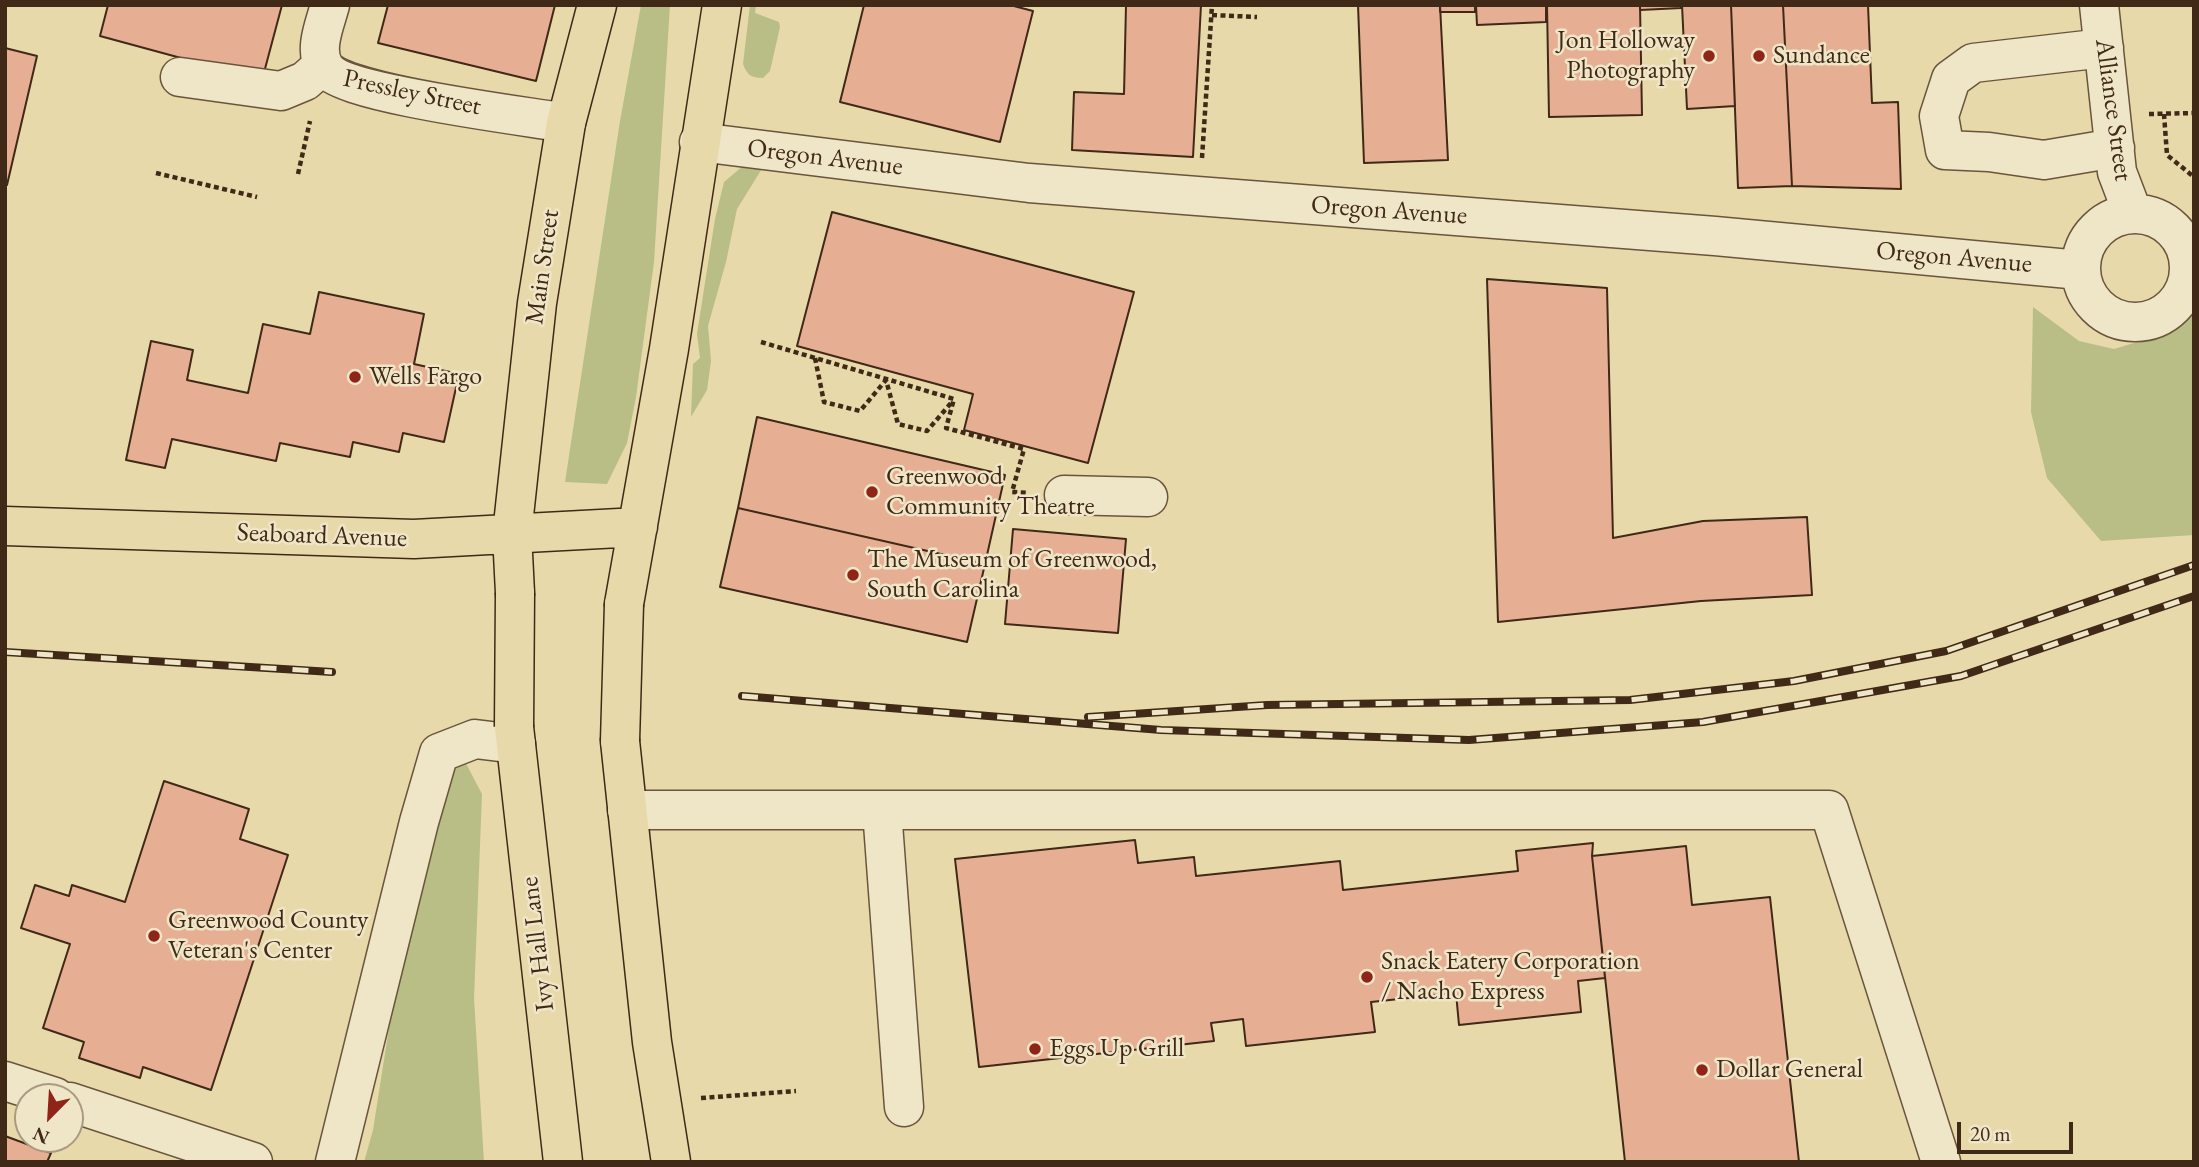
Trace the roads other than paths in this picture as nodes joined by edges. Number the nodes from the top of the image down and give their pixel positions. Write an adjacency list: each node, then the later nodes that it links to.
1 (330, 5): 6 (street, Pressley Street)
2 (597, 5): 8 (main road, Main Street)
3 (722, 5): 9 (main road)
4 (2099, 5): 5 (street, Alliance Street)
5 (2104, 48): 10 (street, Alliance Street); 10 (street)
6 (323, 65): 7 (street); 8 (street, Pressley Street)
7 (180, 77)
8 (566, 123): 17 (main road, Main Street)
9 (699, 142): 12 (street, Oregon Avenue); 16 (main road)
10 (2115, 148): 11 (street, Alliance Street)
11 (2133, 214): 12 (street); 12 (street)
12 (2080, 270)
13 (1064, 495): 14 (street)
14 (1148, 497)
15 (5, 526): 17 (main road, Seaboard Avenue)
16 (638, 527): 17 (main road, Seaboard Avenue); 20 (main road, bridge)
17 (512, 534): 18 (main road, Main Street)
18 (515, 593): 19 (main road, Ivy Hall Lane, bridge)
19 (515, 735): 24 (street); 26 (main road, Ivy Hall Lane)
20 (627, 810): 21 (street); 27 (main road)
21 (882, 810): 23 (street); 28 (street)
22 (84, 1107): 25 (street)
23 (904, 1107)
24 (338, 1149)
25 (253, 1162)
26 (563, 1162)
27 (671, 1162)
28 (1941, 1162)

